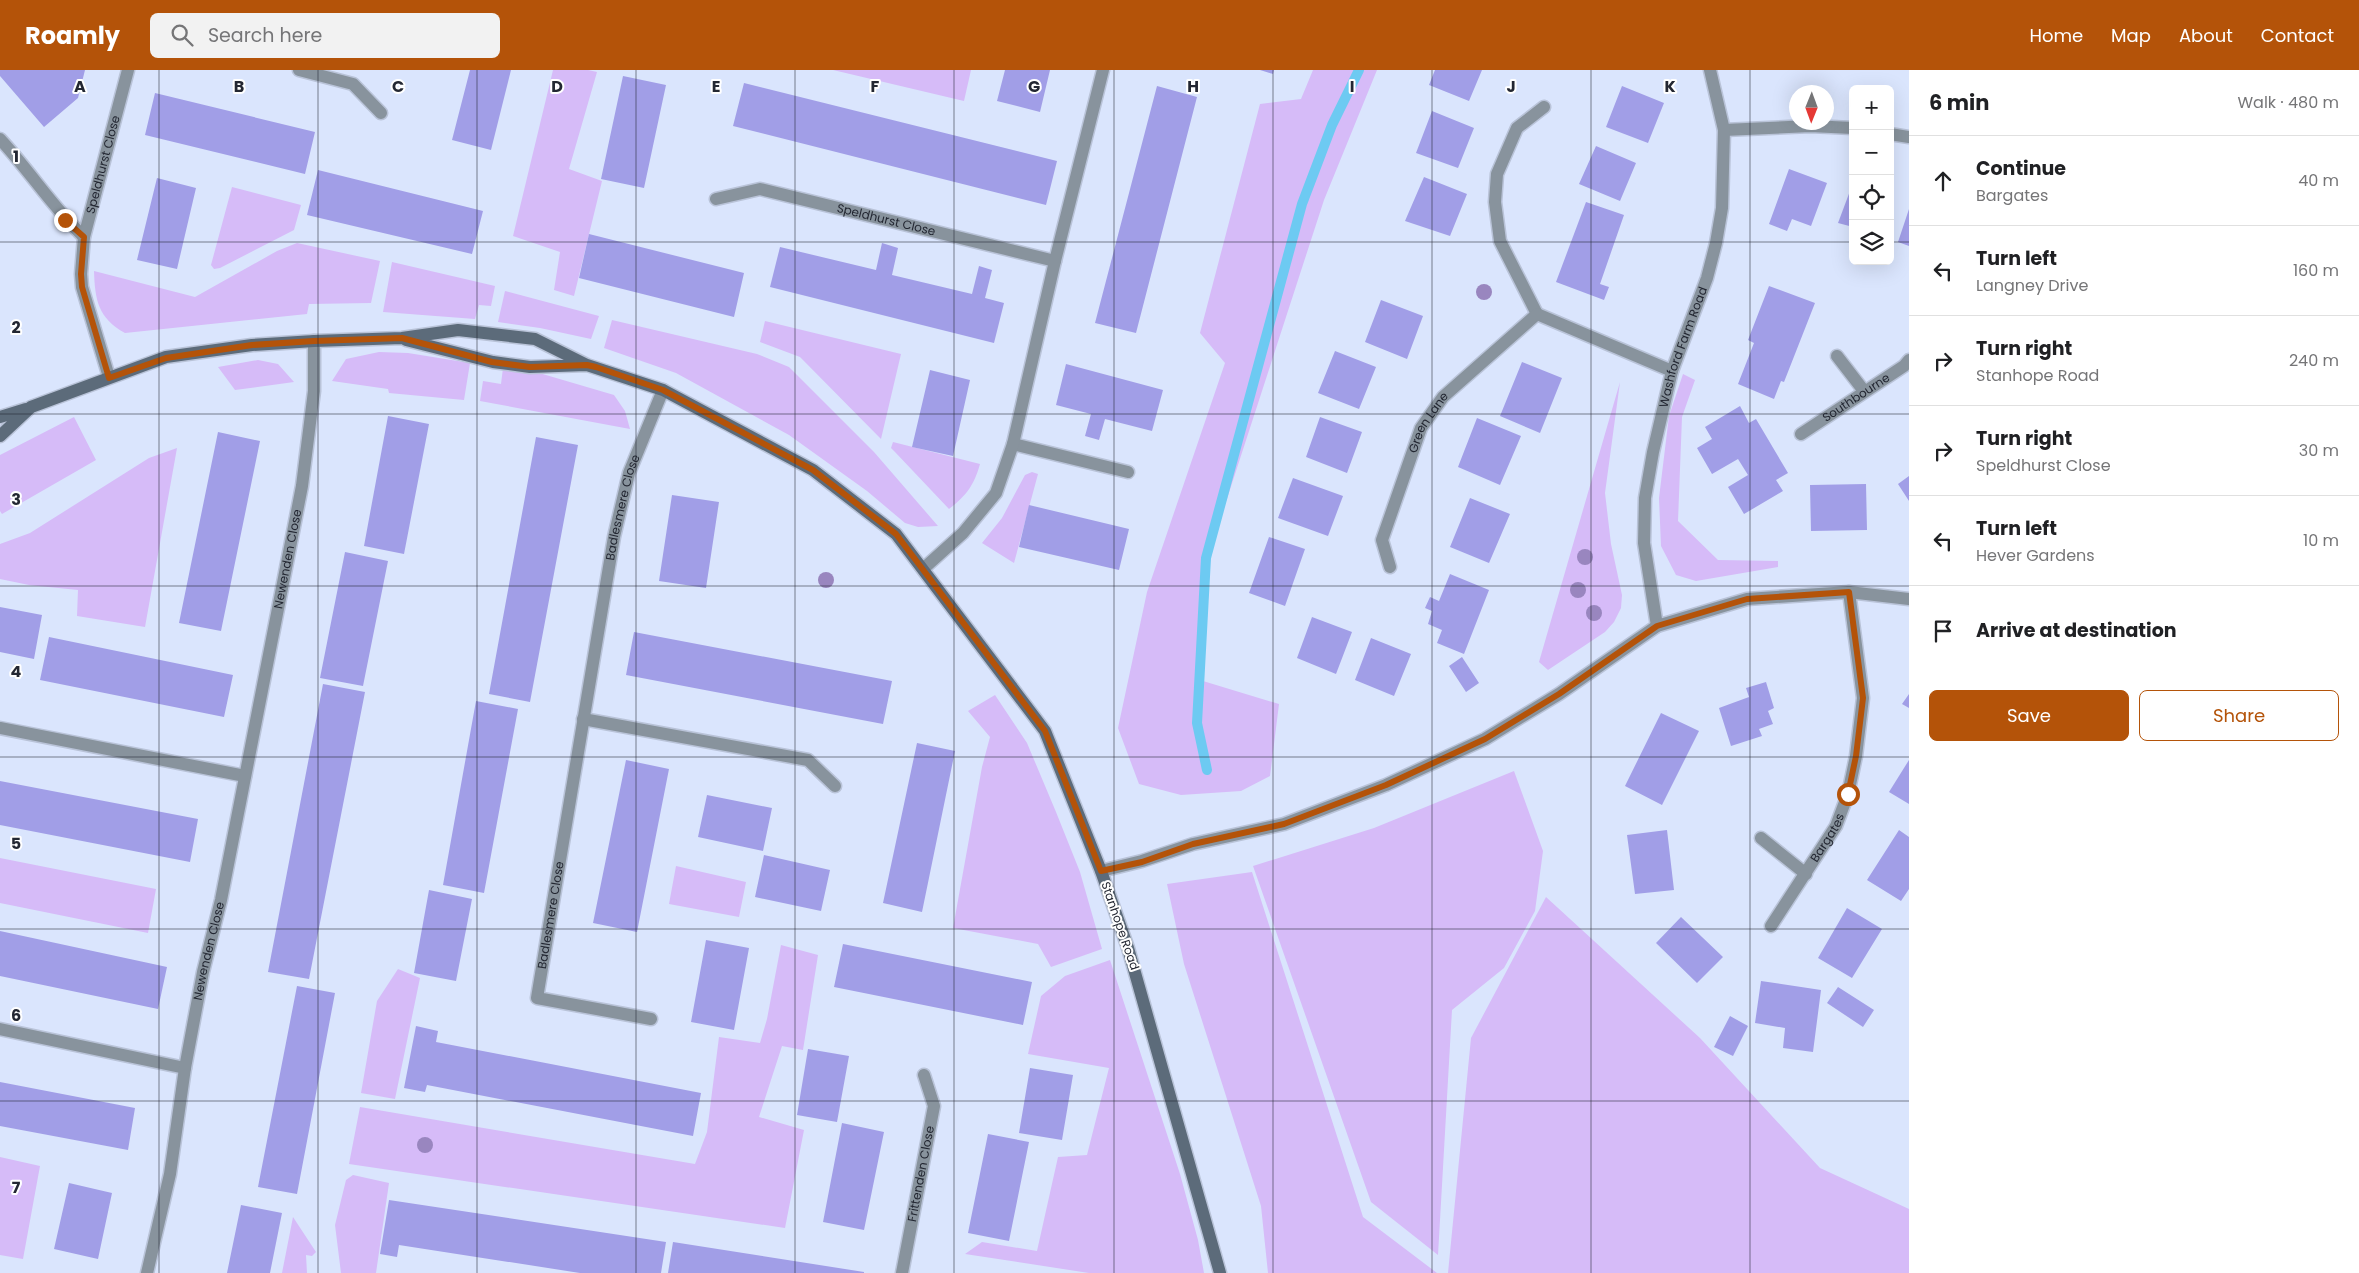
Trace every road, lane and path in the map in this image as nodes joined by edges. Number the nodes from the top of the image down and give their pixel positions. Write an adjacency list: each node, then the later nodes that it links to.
1 (128, 70): 13 (street, Speldhurst Close)
2 (299, 70): 6 (street)
3 (1103, 70): 14 (street)
4 (1710, 70): 8 (street, Washford Farm Road)
5 (1544, 107): 15 (street)
6 (381, 113)
7 (1849, 128): 8 (street)
8 (1724, 130): 21 (street, Washford Farm Road)
9 (1894, 135): 10 (street)
10 (1909, 137)
11 (0, 139): 13 (street)
12 (716, 199): 14 (street, Speldhurst Close)
13 (84, 237): 22 (street, Speldhurst Close)
14 (1055, 261): 29 (street)
15 (1537, 314): 21 (street); 31 (street, Green Lane)
16 (402, 338): 17 (street, Stanhope Road); 20 (street, Stanhope Road); 20 (street, Stanhope Road)
17 (314, 341): 22 (street, Stanhope Road); 38 (street, Newenden Close)
18 (1837, 356): 24 (street)
19 (1909, 360): 24 (street, Southbourne)
20 (587, 365): 23 (street, Stanhope Road)
21 (1672, 371): 35 (street, Washford Farm Road)
22 (109, 378): 25 (street, Stanhope Road)
23 (663, 390): 32 (street, Stanhope Road); 36 (street, Badlesmere Close)
24 (1864, 391): 27 (street, Southbourne)
25 (31, 407): 26 (street); 28 (street, Stanhope Road)
26 (0, 418)
27 (1801, 434)
28 (0, 436)
29 (1013, 444): 30 (street); 32 (street)
30 (1128, 472)
31 (1390, 567)
32 (923, 569): 41 (street, Stanhope Road)
33 (1849, 592): 34 (street); 35 (street); 42 (street, Bargates)
34 (1909, 599)
35 (1657, 626): 41 (street)
36 (583, 719): 39 (street); 44 (street, Badlesmere Close)
37 (0, 728): 38 (street)
38 (245, 776): 46 (street, Newenden Close)
39 (835, 786)
40 (1761, 838): 42 (street, Bargates)
41 (1101, 871): 50 (street, Stanhope Road)
42 (1806, 874): 43 (street, Bargates)
43 (1771, 926)
44 (651, 1019)
45 (0, 1029): 46 (street)
46 (185, 1068): 48 (street, Newenden Close)
47 (924, 1075): 49 (street, Frittenden Close)
48 (147, 1273)
49 (902, 1273)
50 (1220, 1273)

